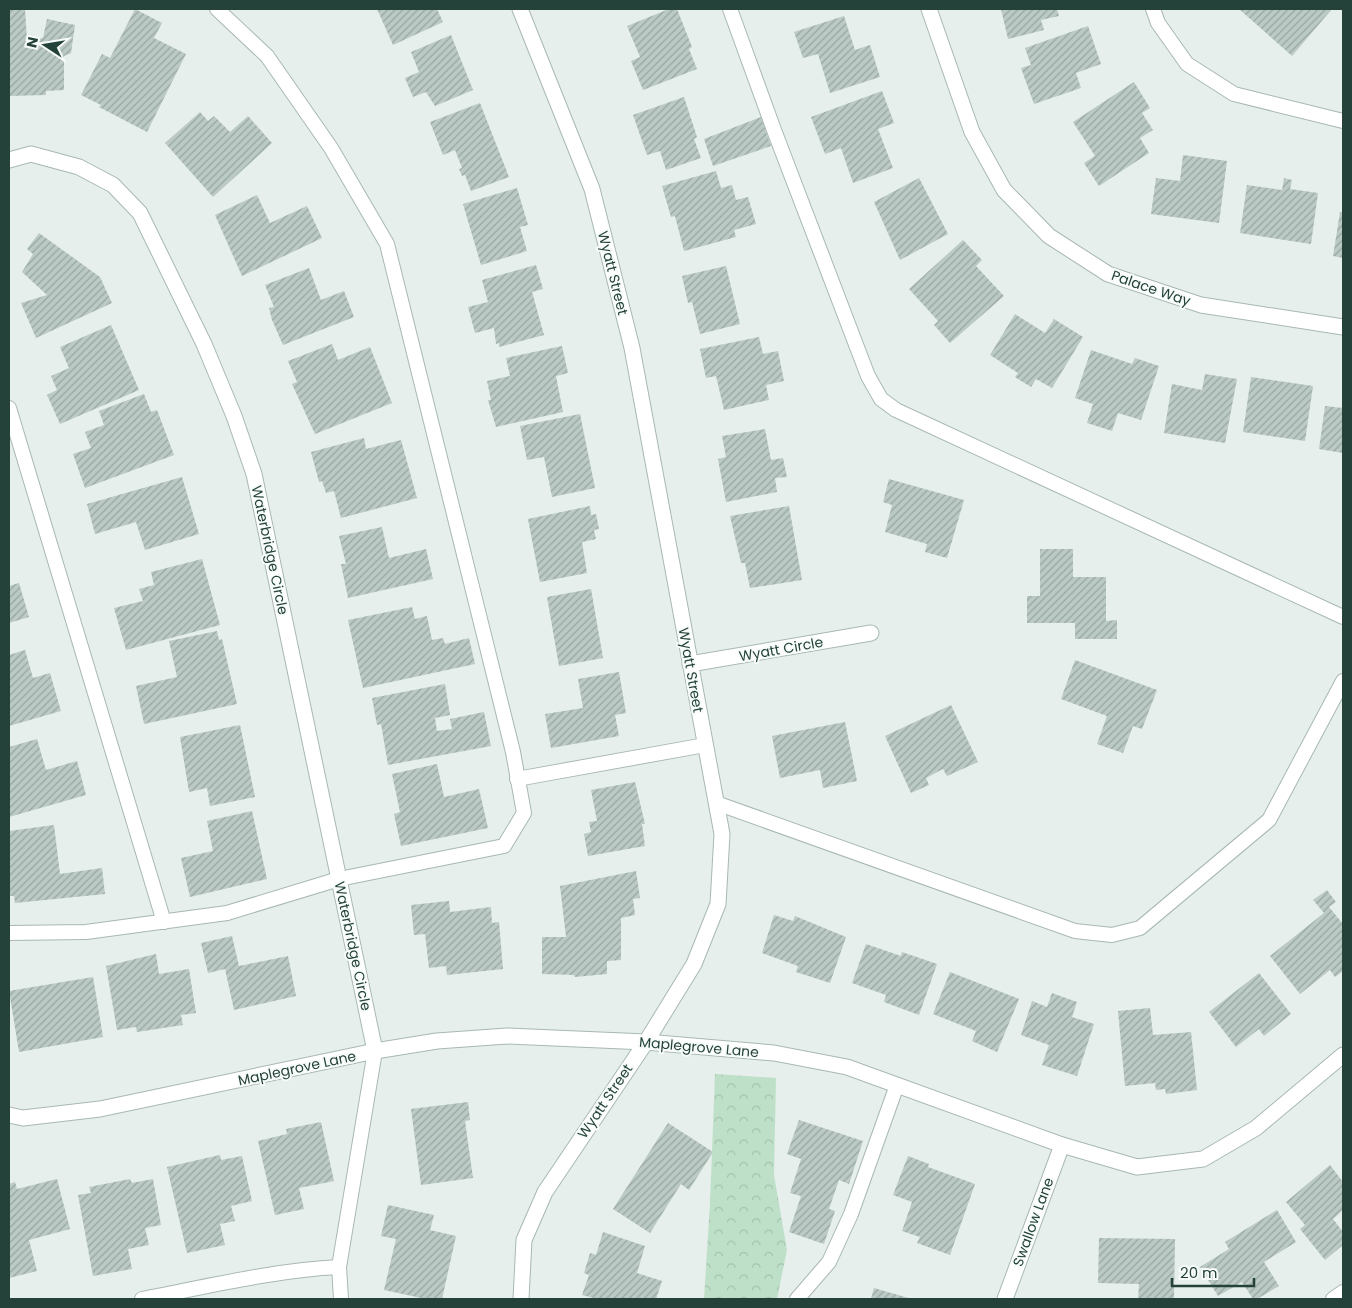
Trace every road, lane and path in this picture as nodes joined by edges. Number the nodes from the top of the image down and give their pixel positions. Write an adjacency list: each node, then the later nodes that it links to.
1 (217, 9): 15 (lane)
2 (520, 9): 12 (street, Wyatt Street)
3 (730, 9): 10 (lane)
4 (929, 9): 8 (street, Palace Way)
5 (1153, 9): 6 (lane)
6 (1343, 121)
7 (9, 160): 17 (street, Waterbridge Circle)
8 (1343, 327)
9 (9, 408): 18 (lane)
10 (1343, 616)
11 (871, 633): 12 (street, Wyatt Circle)
12 (690, 664): 14 (street, Wyatt Street)
13 (1343, 681): 16 (lane)
14 (705, 745): 15 (lane); 16 (street, Wyatt Street)
15 (518, 779): 17 (lane)
16 (716, 803): 20 (street, Wyatt Street)
17 (339, 879): 18 (lane); 21 (street, Waterbridge Circle)
18 (164, 922): 19 (lane)
19 (9, 933)
20 (646, 1042): 21 (street, Maplegrove Lane); 23 (street, Maplegrove Lane); 30 (street, Wyatt Street)
21 (376, 1051): 24 (street, Maplegrove Lane); 26 (lane)
22 (1343, 1054): 25 (street, Maplegrove Lane)
23 (897, 1085): 25 (street, Maplegrove Lane); 31 (lane)
24 (9, 1115)
25 (1062, 1145): 32 (street, Swallow Lane)
26 (339, 1267): 28 (lane); 29 (lane)
27 (1343, 1292): 33 (lane)
28 (142, 1299)
29 (341, 1299)
30 (521, 1299)
31 (797, 1299)
32 (1005, 1299)
33 (1333, 1299)

